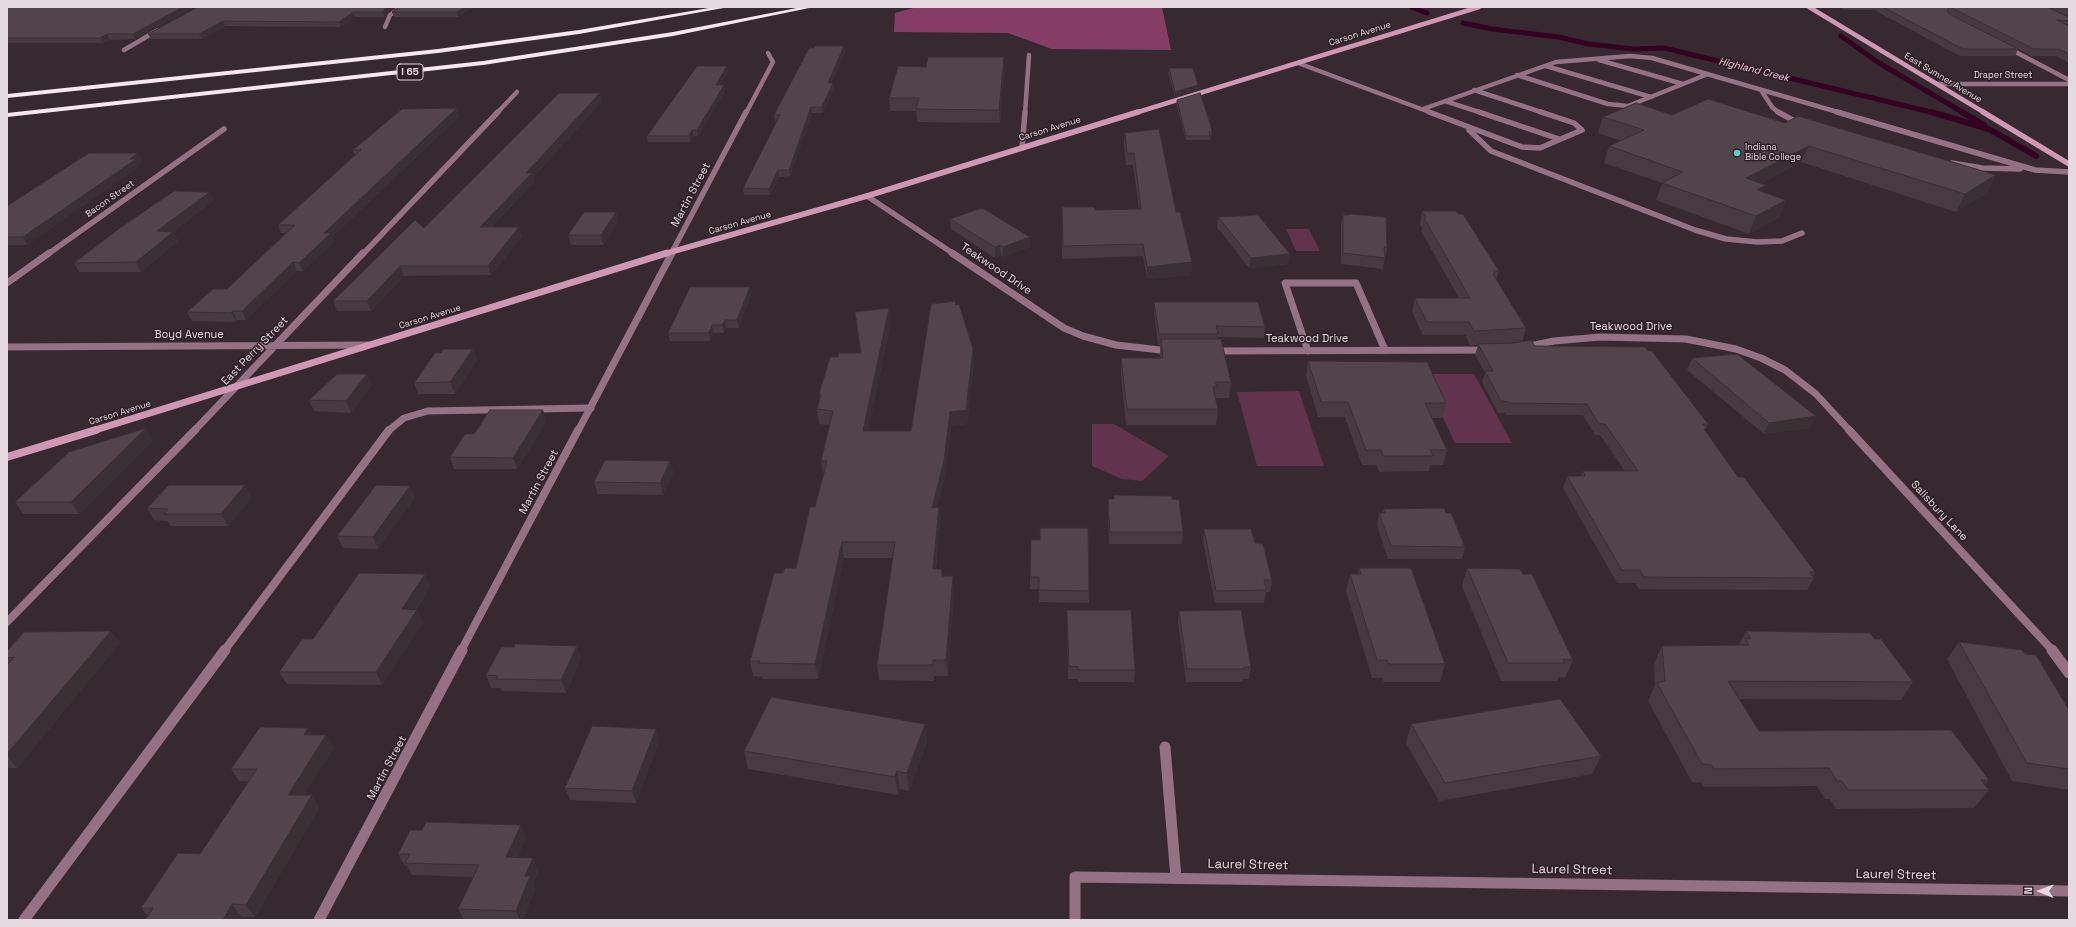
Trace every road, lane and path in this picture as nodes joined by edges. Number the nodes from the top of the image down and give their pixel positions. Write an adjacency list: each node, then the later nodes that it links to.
1 (401, 7): 6 (street)
2 (726, 7): 24 (highway, I 65)
3 (811, 7): 28 (highway, I 65)
4 (1479, 7): 13 (main road, Carson Avenue)
5 (1809, 7): 19 (main road, East Sumner Avenue)
6 (385, 27)
7 (161, 29): 9 (street)
8 (2002, 45): 17 (street)
9 (124, 50)
10 (768, 53): 40 (street, Martin Street)
11 (1029, 55): 33 (street)
12 (1594, 58): 14 (street); 15 (street); 18 (street)
13 (1298, 63): 27 (street); 33 (main road, Carson Avenue)
14 (1546, 66): 16 (street); 25 (street)
15 (1708, 74): 18 (street); 22 (street)
16 (1517, 75): 21 (street); 25 (street)
17 (2069, 80)
18 (1683, 84): 25 (street)
19 (1938, 84): 20 (street, Draper Street); 35 (main road, East Sumner Avenue)
20 (2069, 84)
21 (1474, 90): 26 (street); 32 (street)
22 (1761, 90): 29 (street); 36 (street)
23 (517, 92): 42 (street, East Perry Street)
24 (7, 96)
25 (1651, 97)
26 (1444, 101): 27 (street); 32 (street)
27 (1424, 109): 30 (street)
28 (7, 115)
29 (1803, 125)
30 (1466, 126): 32 (street); 39 (street)
31 (224, 129): 41 (street, Bacon Street)
32 (1559, 139)
33 (1022, 148): 38 (main road, Carson Avenue)
34 (1946, 163): 36 (street)
35 (2069, 164)
36 (2034, 170): 37 (street)
37 (2069, 172)
38 (866, 196): 40 (main road, Carson Avenue); 49 (street, Teakwood Drive)
39 (1802, 233)
40 (674, 251): 43 (main road, Carson Avenue); 53 (street, Martin Street)
41 (7, 283)
42 (276, 345): 43 (street, Boyd Avenue); 44 (street, Boyd Avenue); 52 (street, East Perry Street)
43 (370, 345): 52 (main road, Carson Avenue)
44 (7, 348)
45 (1516, 348): 51 (street, Teakwood Drive)
46 (1308, 350): 47 (street, Teakwood Drive); 47 (street); 50 (street, Teakwood Drive)
47 (1385, 350): 48 (street, Teakwood Drive)
48 (1497, 350)
49 (1175, 351)
50 (1206, 351)
51 (1785, 370): 56 (street, Salisbury Lane)
52 (237, 386): 54 (main road, Carson Avenue); 55 (street, East Perry Street)
53 (591, 408): 60 (street); 61 (street, Martin Street)
54 (7, 457)
55 (7, 622)
56 (2069, 673)
57 (1164, 747): 58 (street)
58 (1176, 878): 59 (street, Laurel Street); 62 (street, Laurel Street)
59 (2069, 891)
60 (24, 920)
61 (319, 920)
62 (1075, 920)

